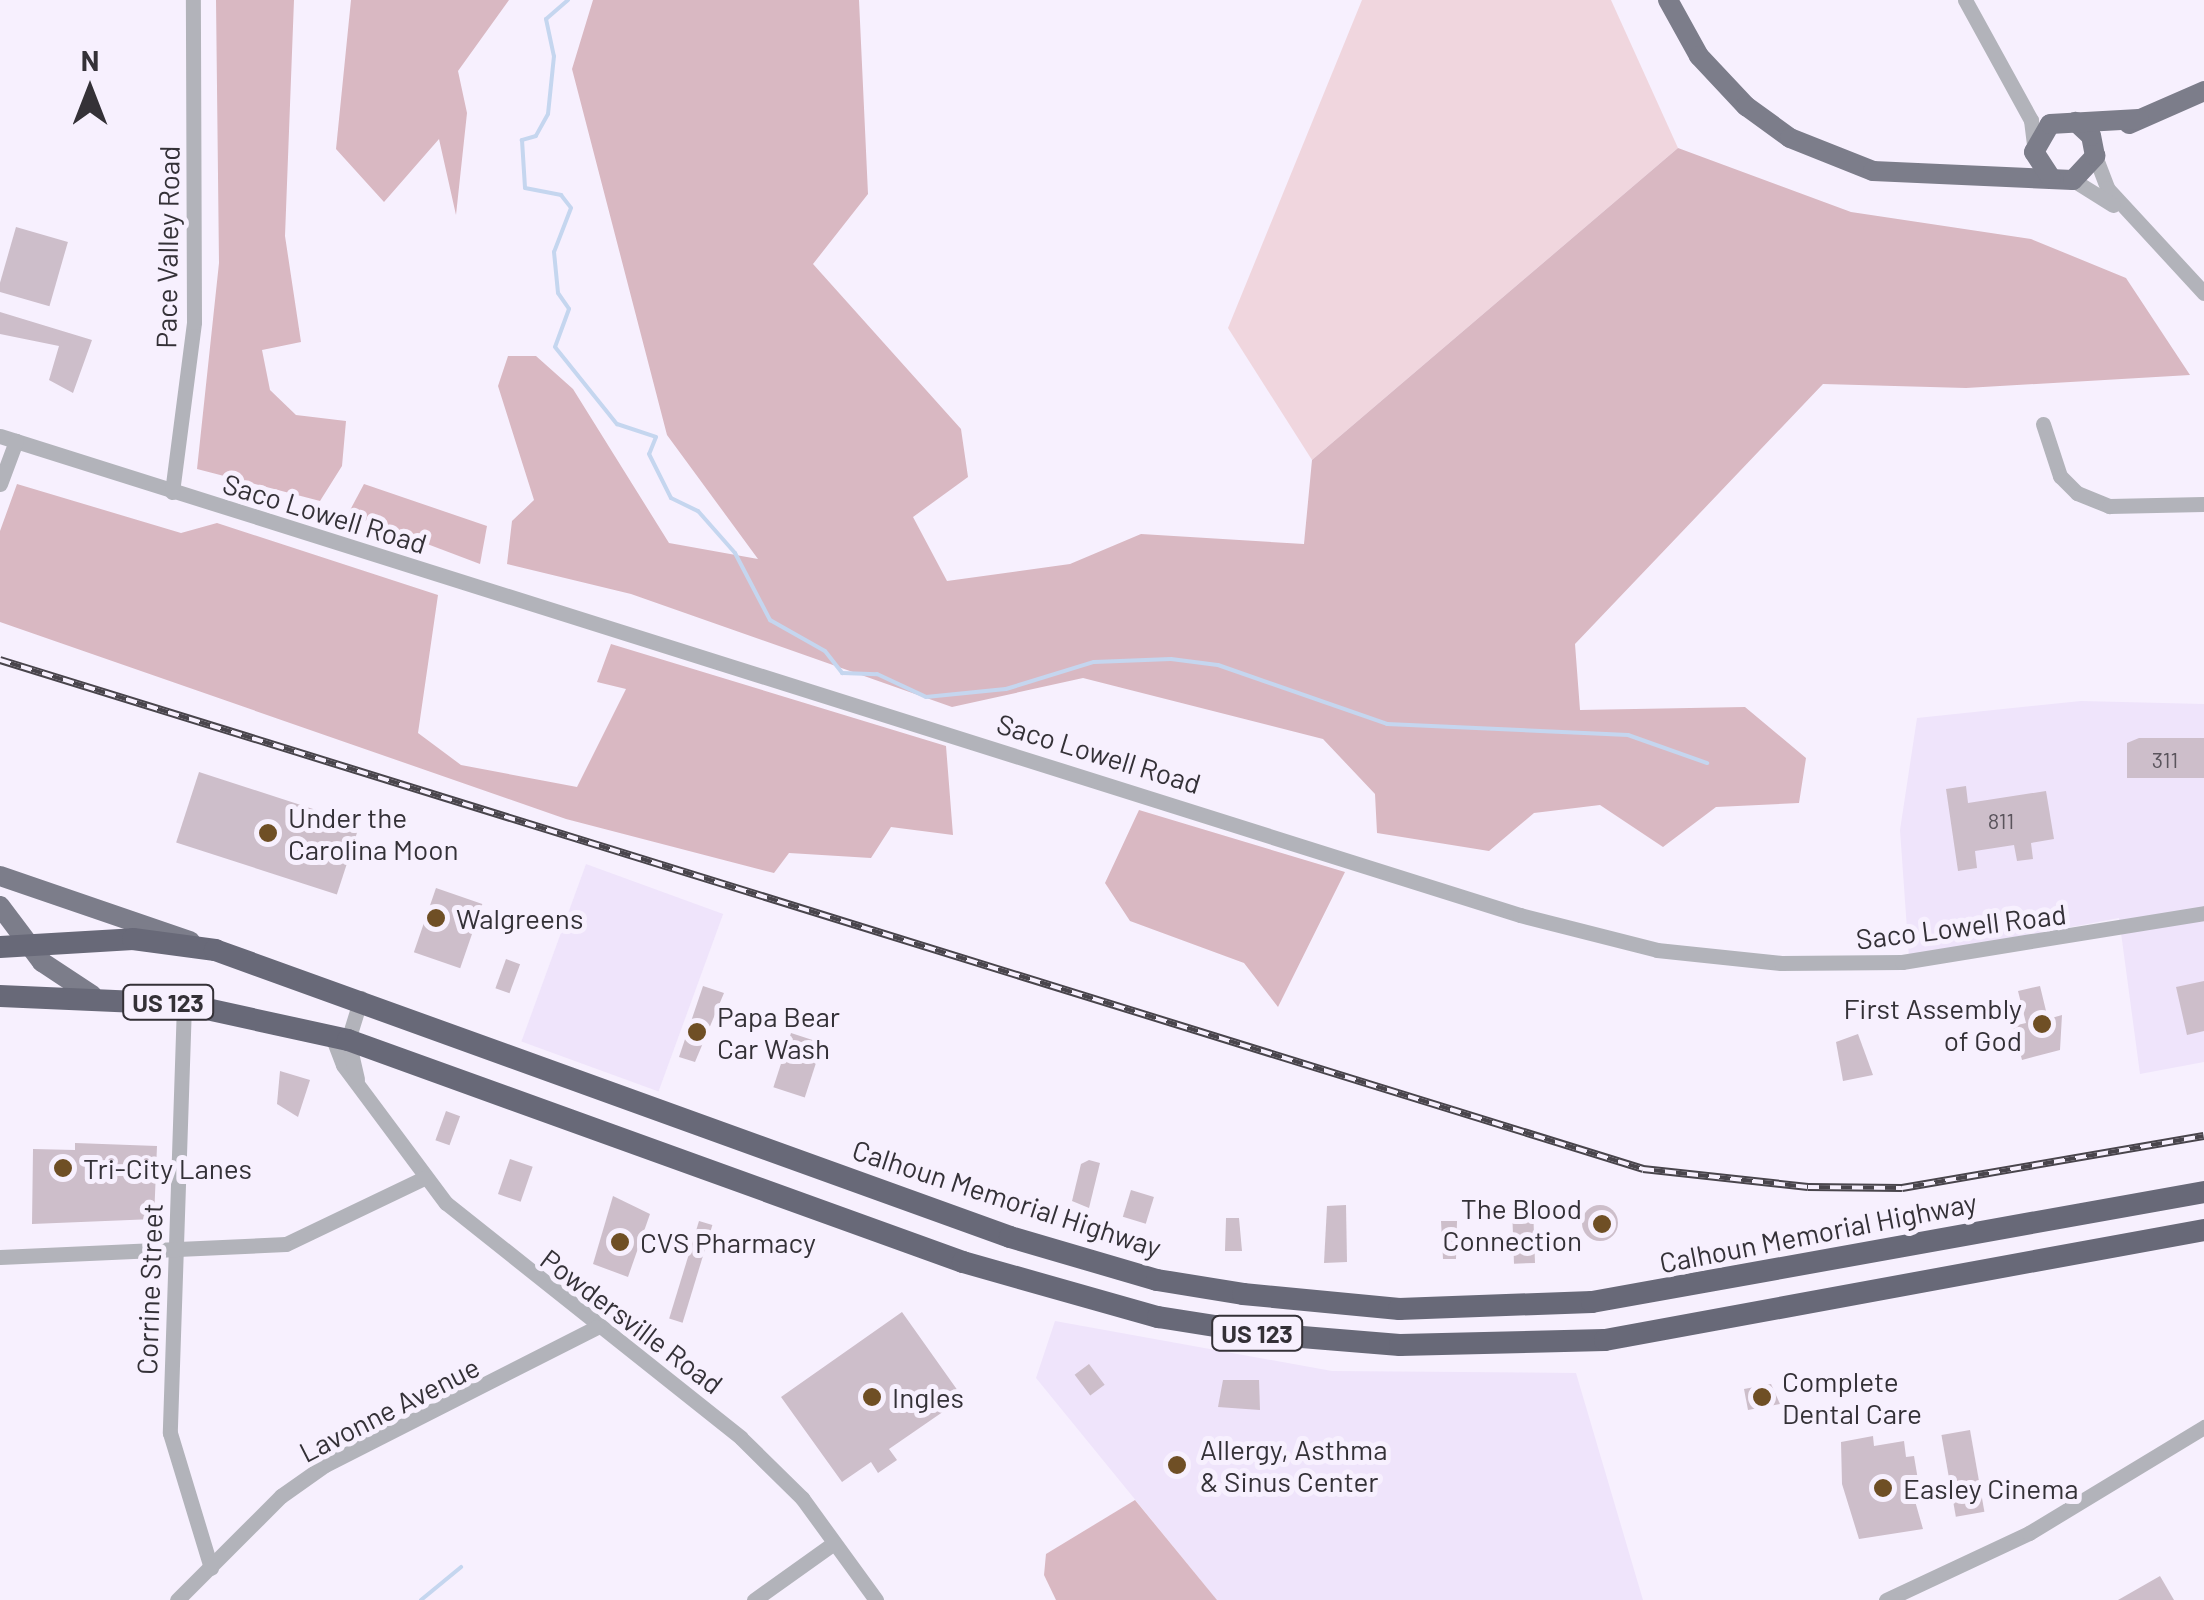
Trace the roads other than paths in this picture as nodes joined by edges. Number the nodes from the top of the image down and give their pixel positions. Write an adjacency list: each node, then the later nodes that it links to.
1 (193, 0): 17 (street, Pace Valley Road)
2 (1668, 0): 10 (main road)
3 (1965, 0): 5 (street)
4 (2204, 91): 6 (main road)
5 (2020, 97): 7 (street); 8 (street)
6 (2139, 119): 7 (main road); 9 (main road)
7 (2070, 121): 8 (main road); 9 (main road)
8 (2034, 149): 10 (main road); 11 (main road)
9 (2095, 153): 11 (main road); 12 (street)
10 (1983, 176): 11 (main road)
11 (2062, 180): 12 (street)
12 (2136, 222): 13 (street)
13 (2204, 293)
14 (2043, 424): 18 (street)
15 (8, 438): 16 (street); 17 (street, Saco Lowell Road)
16 (0, 484)
17 (172, 492): 21 (street, Saco Lowell Road)
18 (2204, 504)
19 (0, 876): 24 (main road)
20 (0, 906): 22 (main road)
21 (2204, 913)
22 (27, 942): 23 (highway, Calhoun Memorial Highway / US 123); 24 (highway, Calhoun Memorial Highway / US 123); 25 (main road)
23 (0, 947)
24 (215, 950): 27 (highway, Calhoun Memorial Highway / US 123)
25 (92, 995): 26 (highway, US 123); 28 (highway, US 123)
26 (0, 996)
27 (361, 998): 29 (highway, Calhoun Memorial Highway / US 123); 30 (street)
28 (184, 1004): 30 (highway, US 123); 40 (street, Corrine Street)
29 (466, 1037): 31 (highway); 32 (highway, Calhoun Memorial Highway / US 123)
30 (340, 1038): 31 (highway, US 123); 36 (street, Powdersville Road)
31 (418, 1063): 34 (highway, US 123)
32 (539, 1064): 33 (highway, Calhoun Memorial Highway / US 123); 34 (highway)
33 (572, 1076): 35 (highway); 38 (highway, Calhoun Memorial Highway / US 123)
34 (481, 1087): 35 (highway, US 123)
35 (560, 1117): 41 (highway, US 123)
36 (424, 1178): 40 (street); 45 (street, Powdersville Road)
37 (2204, 1192): 43 (highway, Calhoun Memorial Highway / US 123)
38 (950, 1215): 41 (highway); 44 (highway, Calhoun Memorial Highway / US 123)
39 (2204, 1230): 46 (highway, US 123)
40 (176, 1252): 42 (street); 50 (street, Corrine Street)
41 (936, 1252): 47 (highway, US 123)
42 (0, 1256)
43 (1655, 1293): 44 (highway, Calhoun Memorial Highway / US 123); 46 (highway)
44 (1399, 1308): 47 (highway)
45 (597, 1326): 49 (street, Powdersville Road); 50 (street, Lavonne Avenue)
46 (1661, 1332): 47 (highway, US 123)
47 (1400, 1345)
48 (2204, 1427): 54 (street)
49 (834, 1543): 52 (street); 53 (street, Powdersville Road)
50 (211, 1568): 51 (street, Lavonne Avenue)
51 (177, 1600)
52 (754, 1600)
53 (876, 1600)
54 (1886, 1600)

